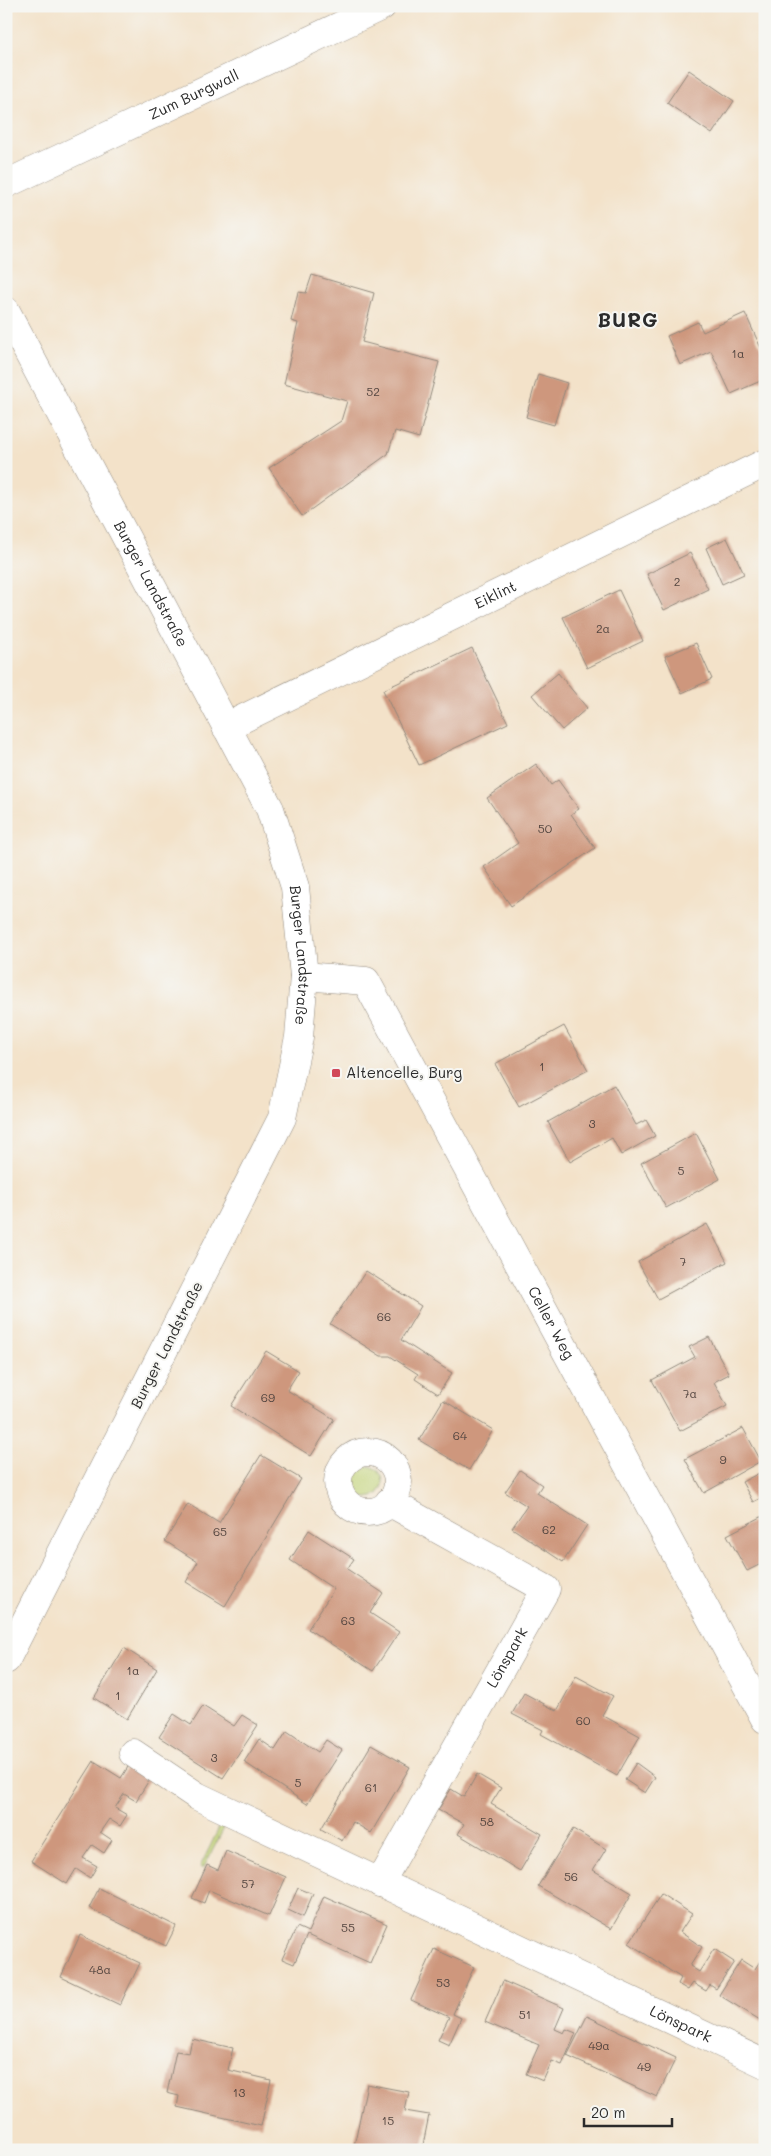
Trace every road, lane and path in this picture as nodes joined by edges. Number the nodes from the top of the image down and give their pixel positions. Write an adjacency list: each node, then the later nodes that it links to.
1 (382, 6): 2 (street, Zum Burgwall)
2 (6, 184)
3 (6, 311): 5 (street, Burger Landstraße)
4 (765, 463): 5 (street, Eiklint)
5 (226, 727): 6 (street, Burger Landstraße)
6 (304, 976): 8 (street, Burger Landstraße); 9 (street, Celler Weg)
7 (390, 1502): 11 (street, Lönspark)
8 (6, 1660)
9 (765, 1719)
10 (133, 1753): 11 (street, Lönspark)
11 (380, 1883): 12 (street, Lönspark)
12 (765, 2064)

